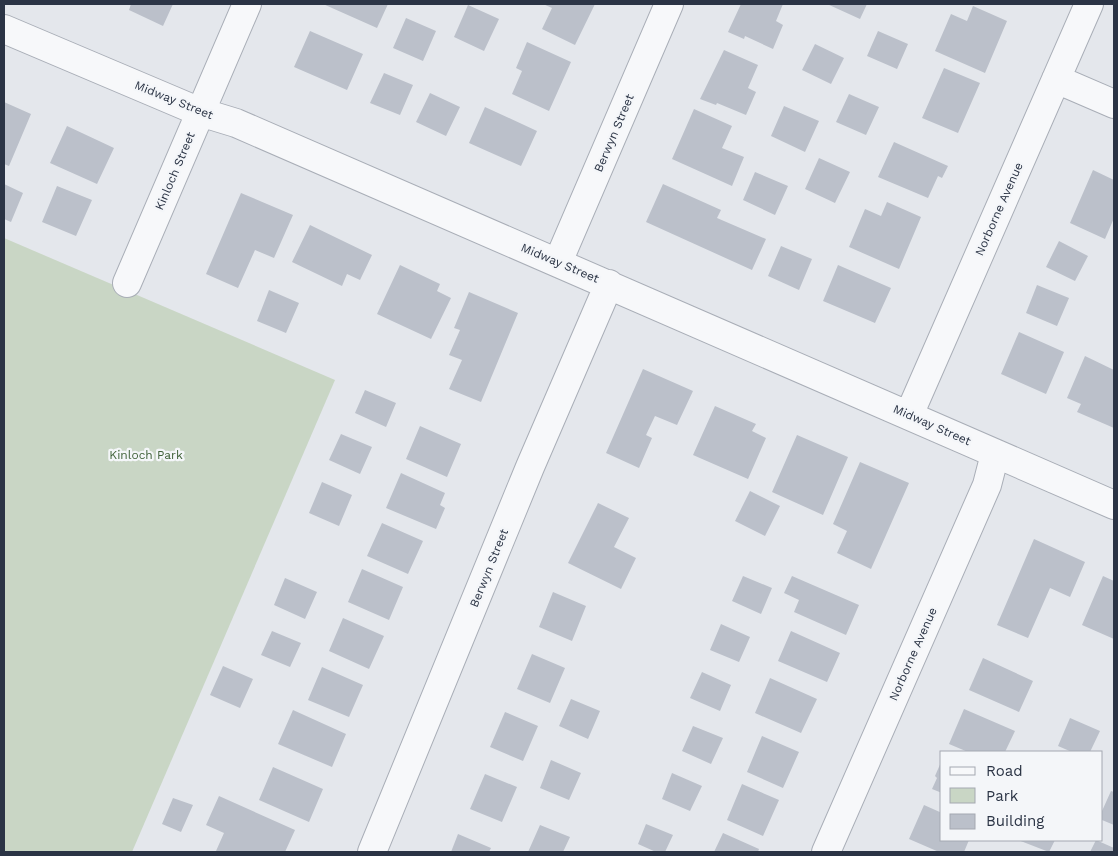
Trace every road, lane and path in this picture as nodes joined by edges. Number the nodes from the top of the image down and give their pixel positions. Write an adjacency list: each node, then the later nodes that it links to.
1 (247, 4): 7 (street, Kinloch Street)
2 (669, 4): 8 (street, Berwyn Street)
3 (1090, 4): 5 (street, Norborne Avenue)
4 (4, 29): 7 (street, Midway Street)
5 (1056, 79): 6 (street); 11 (street, Norborne Avenue)
6 (1114, 104)
7 (200, 112): 8 (street, Midway Street); 9 (street, Kinloch Street)
8 (558, 262): 10 (street, Midway Street)
9 (127, 283)
10 (609, 284): 11 (street, Midway Street); 14 (street, Berwyn Street)
11 (909, 415): 12 (street, Midway Street)
12 (995, 454): 13 (street, Midway Street); 15 (street, Norborne Avenue)
13 (1114, 505)
14 (372, 852)
15 (826, 852)

